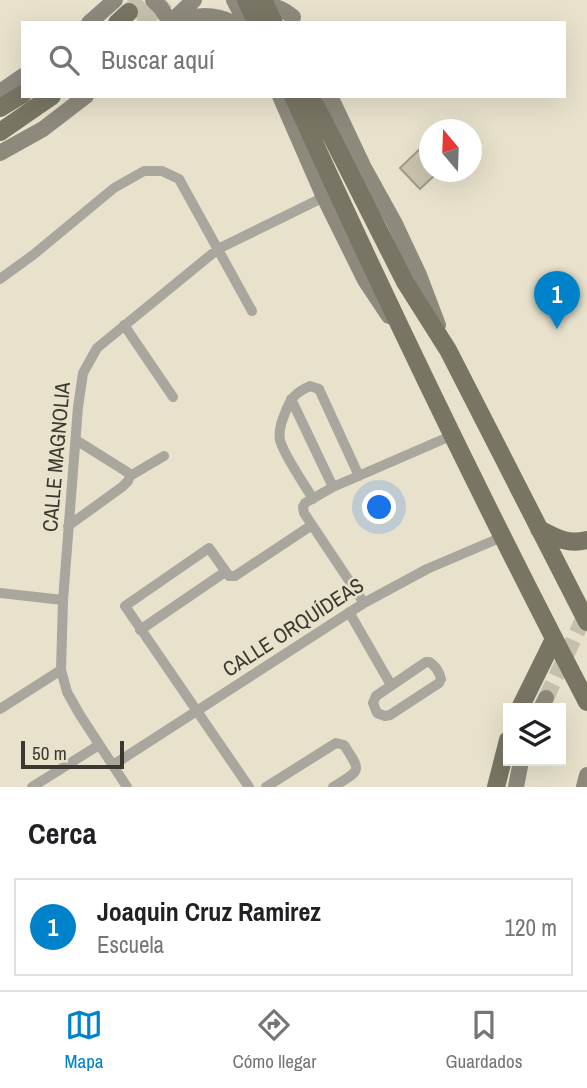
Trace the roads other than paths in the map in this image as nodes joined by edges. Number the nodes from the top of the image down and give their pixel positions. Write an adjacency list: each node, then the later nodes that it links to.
1 (153, 0): 11 (street)
2 (194, 0): 12 (street)
3 (234, 0): 15 (street)
4 (246, 0): 16 (main road, bridge)
5 (263, 0): 18 (main road, bridge)
6 (284, 0): 9 (street)
7 (291, 0): 9 (street)
8 (120, 12): 10 (street)
9 (294, 20): 17 (street)
10 (95, 21)
11 (169, 21)
12 (171, 21)
13 (174, 21): 14 (street)
14 (229, 21)
15 (245, 21)
16 (255, 21)
17 (257, 21)
18 (273, 21)
19 (21, 77): 20 (street)
20 (0, 92)
21 (21, 95): 28 (main road)
22 (49, 98): 29 (main road)
23 (83, 98): 30 (street)
24 (281, 98): 31 (street)
25 (294, 98): 37 (main road)
26 (312, 98): 36 (main road)
27 (331, 98): 36 (street)
28 (0, 108)
29 (0, 132)
30 (0, 153)
31 (324, 197): 32 (street, CALLE MAGNOLIA); 37 (street)
32 (218, 249): 33 (street); 34 (street); 35 (street, CALLE MAGNOLIA)
33 (0, 279)
34 (252, 311)
35 (124, 325): 38 (street); 41 (street, CALLE MAGNOLIA)
36 (449, 350): 49 (main road)
37 (415, 355): 40 (main road)
38 (173, 397)
39 (291, 399): 44 (street); 45 (street); 46 (street)
40 (453, 435): 44 (street); 50 (main road)
41 (76, 440): 43 (street); 47 (street, CALLE MAGNOLIA)
42 (164, 456): 43 (street)
43 (130, 476): 47 (street)
44 (359, 476): 45 (street)
45 (333, 487): 46 (street)
46 (313, 499): 48 (street)
47 (68, 526): 54 (street, CALLE MAGNOLIA)
48 (312, 526): 52 (street); 55 (street)
49 (540, 529): 51 (main road); 57 (main road)
50 (502, 537): 55 (street, CALLE ORQUÍDEAS); 59 (main road)
51 (587, 540)
52 (225, 572): 58 (street); 58 (street)
53 (0, 593): 54 (street)
54 (63, 600): 60 (street, CALLE MAGNOLIA)
55 (364, 603): 56 (street, CALLE ORQUÍDEAS)
56 (349, 612): 61 (street); 65 (street, CALLE ORQUÍDEAS)
57 (587, 622)
58 (140, 630): 65 (street)
59 (554, 639): 62 (main road); 63 (main road)
60 (61, 670): 64 (street); 66 (street, CALLE MAGNOLIA)
61 (391, 685): 61 (street)
62 (587, 702)
63 (522, 703)
64 (0, 709)
65 (197, 712): 68 (street, CALLE ORQUÍDEAS); 73 (street)
66 (99, 745): 68 (street, CALLE MAGNOLIA); 71 (street)
67 (503, 760): 76 (main road)
68 (113, 765): 72 (street, CALLE MAGNOLIA)
69 (520, 766): 77 (street)
70 (587, 775): 78 (street)
71 (32, 787)
72 (127, 787)
73 (249, 787)
74 (266, 787): 75 (street)
75 (333, 787)
76 (496, 787)
77 (516, 787)
78 (584, 787)

